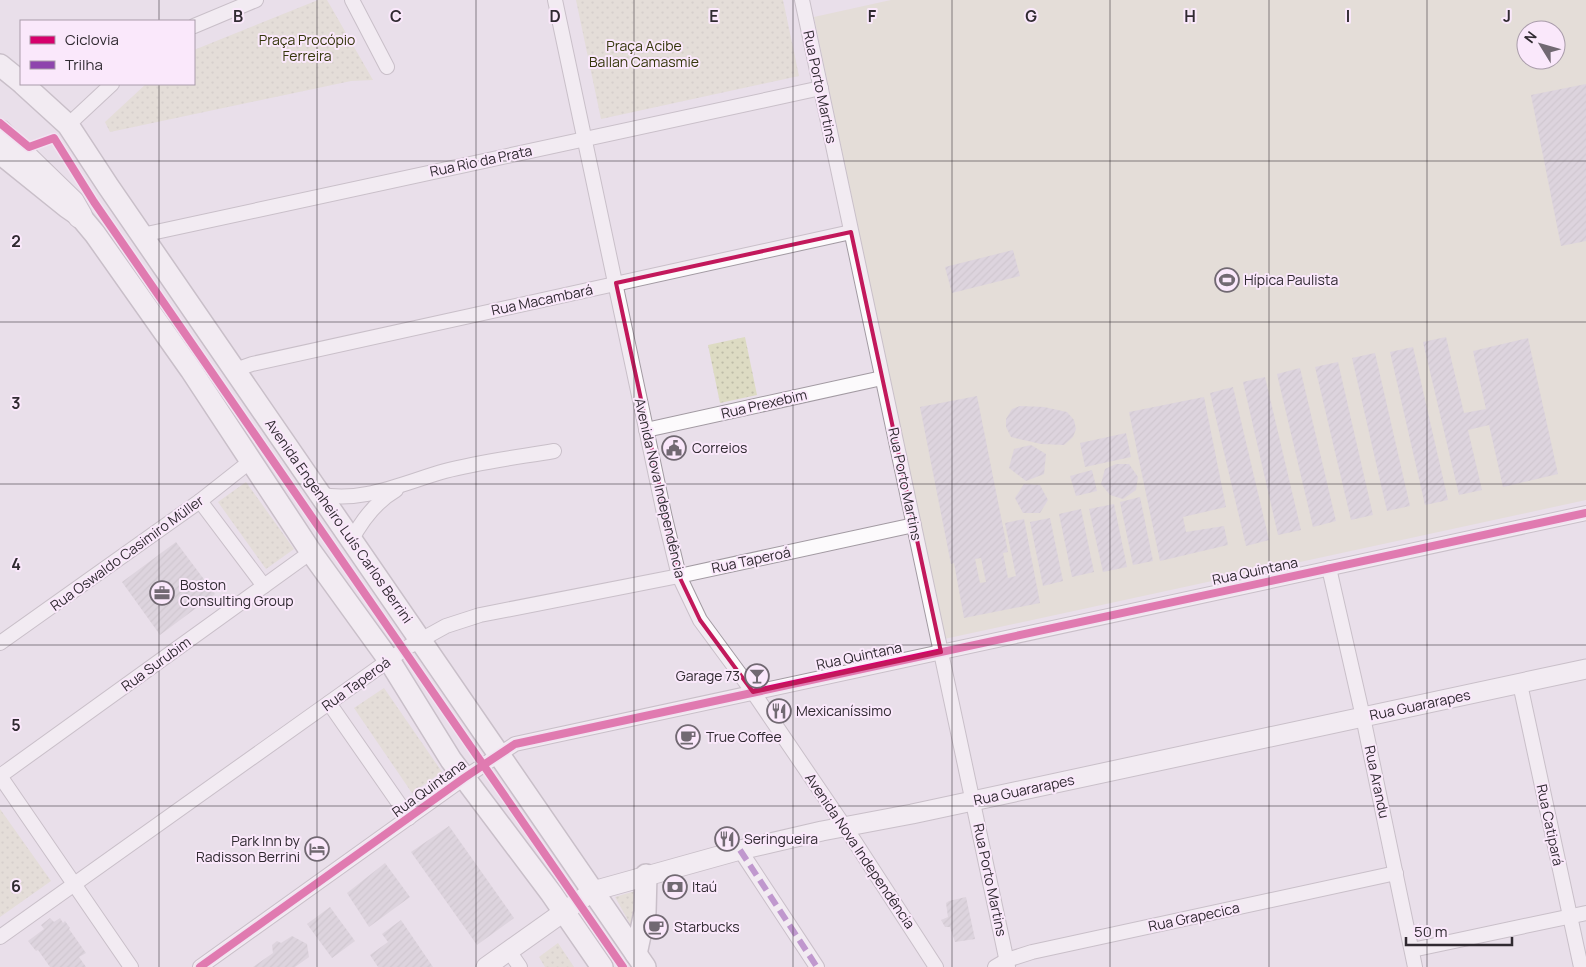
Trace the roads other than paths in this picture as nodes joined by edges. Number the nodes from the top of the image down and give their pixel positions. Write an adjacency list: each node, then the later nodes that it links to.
1 (256, 0): 5 (street)
2 (352, 0): 7 (street)
3 (555, 0): 14 (street, Avenida Nova Independência)
4 (802, 0): 11 (street, Rua Porto Martins)
5 (195, 26)
6 (0, 65): 8 (main road, Avenida Engenheiro Luís Carlos Berrini)
7 (387, 67)
8 (20, 81)
9 (24, 85): 12 (main road, Avenida Engenheiro Luís Carlos Berrini)
10 (111, 85): 12 (street)
11 (820, 88): 14 (street, Rua Rio da Prata); 17 (street, Rua Porto Martins)
12 (68, 124): 18 (main road, Avenida Engenheiro Luís Carlos Berrini)
13 (0, 132): 16 (highway)
14 (584, 138): 18 (street, Rua Rio da Prata); 19 (street, Avenida Nova Independência)
15 (0, 152): 16 (main road)
16 (80, 216): 24 (main road)
17 (851, 232): 19 (street, Rua Macambará); 21 (street, Rua Porto Martins)
18 (142, 234): 20 (main road, Avenida Engenheiro Luís Carlos Berrini)
19 (616, 284): 20 (street, Rua Macambará); 22 (street, Avenida Nova Independência)
20 (234, 370): 26 (main road, Avenida Engenheiro Luís Carlos Berrini)
21 (882, 378): 22 (street, Rua Prexebim); 29 (street, Rua Porto Martins)
22 (646, 430): 33 (street, Avenida Nova Independência)
23 (554, 451): 25 (street)
24 (252, 460): 27 (street, Rua Oswaldo Casimiro Müller); 31 (main road)
25 (405, 484): 26 (street); 30 (street)
26 (319, 494): 30 (main road, Avenida Engenheiro Luís Carlos Berrini)
27 (200, 501): 34 (street); 36 (street, Rua Oswaldo Casimiro Müller)
28 (1586, 513): 32 (street, Rua Quintana)
29 (914, 525): 33 (street, Rua Taperoá); 37 (street, Rua Porto Martins)
30 (351, 541): 35 (main road, Avenida Engenheiro Luís Carlos Berrini)
31 (311, 552): 34 (street, Rua Surubim); 38 (main road)
32 (1329, 568): 37 (street, Rua Quintana); 43 (street, Rua Arandu)
33 (679, 576): 35 (street, Rua Taperoá); 41 (street, Avenida Nova Independência)
34 (264, 586): 45 (street, Rua Surubim)
35 (421, 640): 38 (street, Rua Taperoá); 44 (main road, Avenida Engenheiro Luís Carlos Berrini)
36 (0, 643)
37 (941, 652): 41 (street, Rua Quintana); 47 (street, Rua Porto Martins)
38 (389, 660): 42 (street, Rua Taperoá); 46 (main road)
39 (1586, 669): 40 (street, Rua Guararapes)
40 (1520, 684): 43 (street, Rua Guararapes); 57 (street, Rua Catipará)
41 (753, 692): 44 (street, Rua Quintana); 49 (street, Avenida Nova Independência)
42 (330, 703): 48 (street); 53 (street, Rua Taperoá)
43 (1363, 717): 47 (street, Rua Guararapes); 51 (street, Rua Arandu)
44 (499, 754): 46 (street, Rua Quintana); 54 (main road, Avenida Engenheiro Luís Carlos Berrini)
45 (0, 776): 53 (street)
46 (464, 778): 48 (street, Rua Quintana); 55 (main road)
47 (973, 801): 49 (street, Rua Guararapes); 62 (street, Rua Porto Martins)
48 (409, 818): 64 (street, Rua Quintana)
49 (845, 828): 50 (street, Rua Guararapes); 69 (street, Avenida Nova Independência)
50 (740, 850): 52 (street, Rua Guararapes); 68 (street)
51 (1396, 873): 59 (street, Rua Arandu); 62 (street, Rua Grapecica)
52 (646, 876): 54 (street, Rua Guararapes); 61 (main road)
53 (75, 884): 58 (street, Rua Taperoá); 63 (street)
54 (593, 891): 55 (street, Rua Guararapes); 61 (main road, Avenida Engenheiro Luís Carlos Berrini)
55 (564, 911): 60 (street, Rua Guararapes); 67 (main road)
56 (1586, 913): 57 (street)
57 (1570, 917): 59 (street); 71 (street, Rua Catipará)
58 (0, 937)
59 (1412, 950): 70 (street, Rua Arandu)
60 (509, 951): 65 (street, Rua Guararapes); 66 (street)
61 (640, 960)
62 (1003, 965)
63 (131, 967)
64 (200, 967)
65 (486, 967)
66 (520, 967)
67 (602, 967)
68 (817, 967)
69 (936, 967)
70 (1415, 967)
71 (1580, 967)

